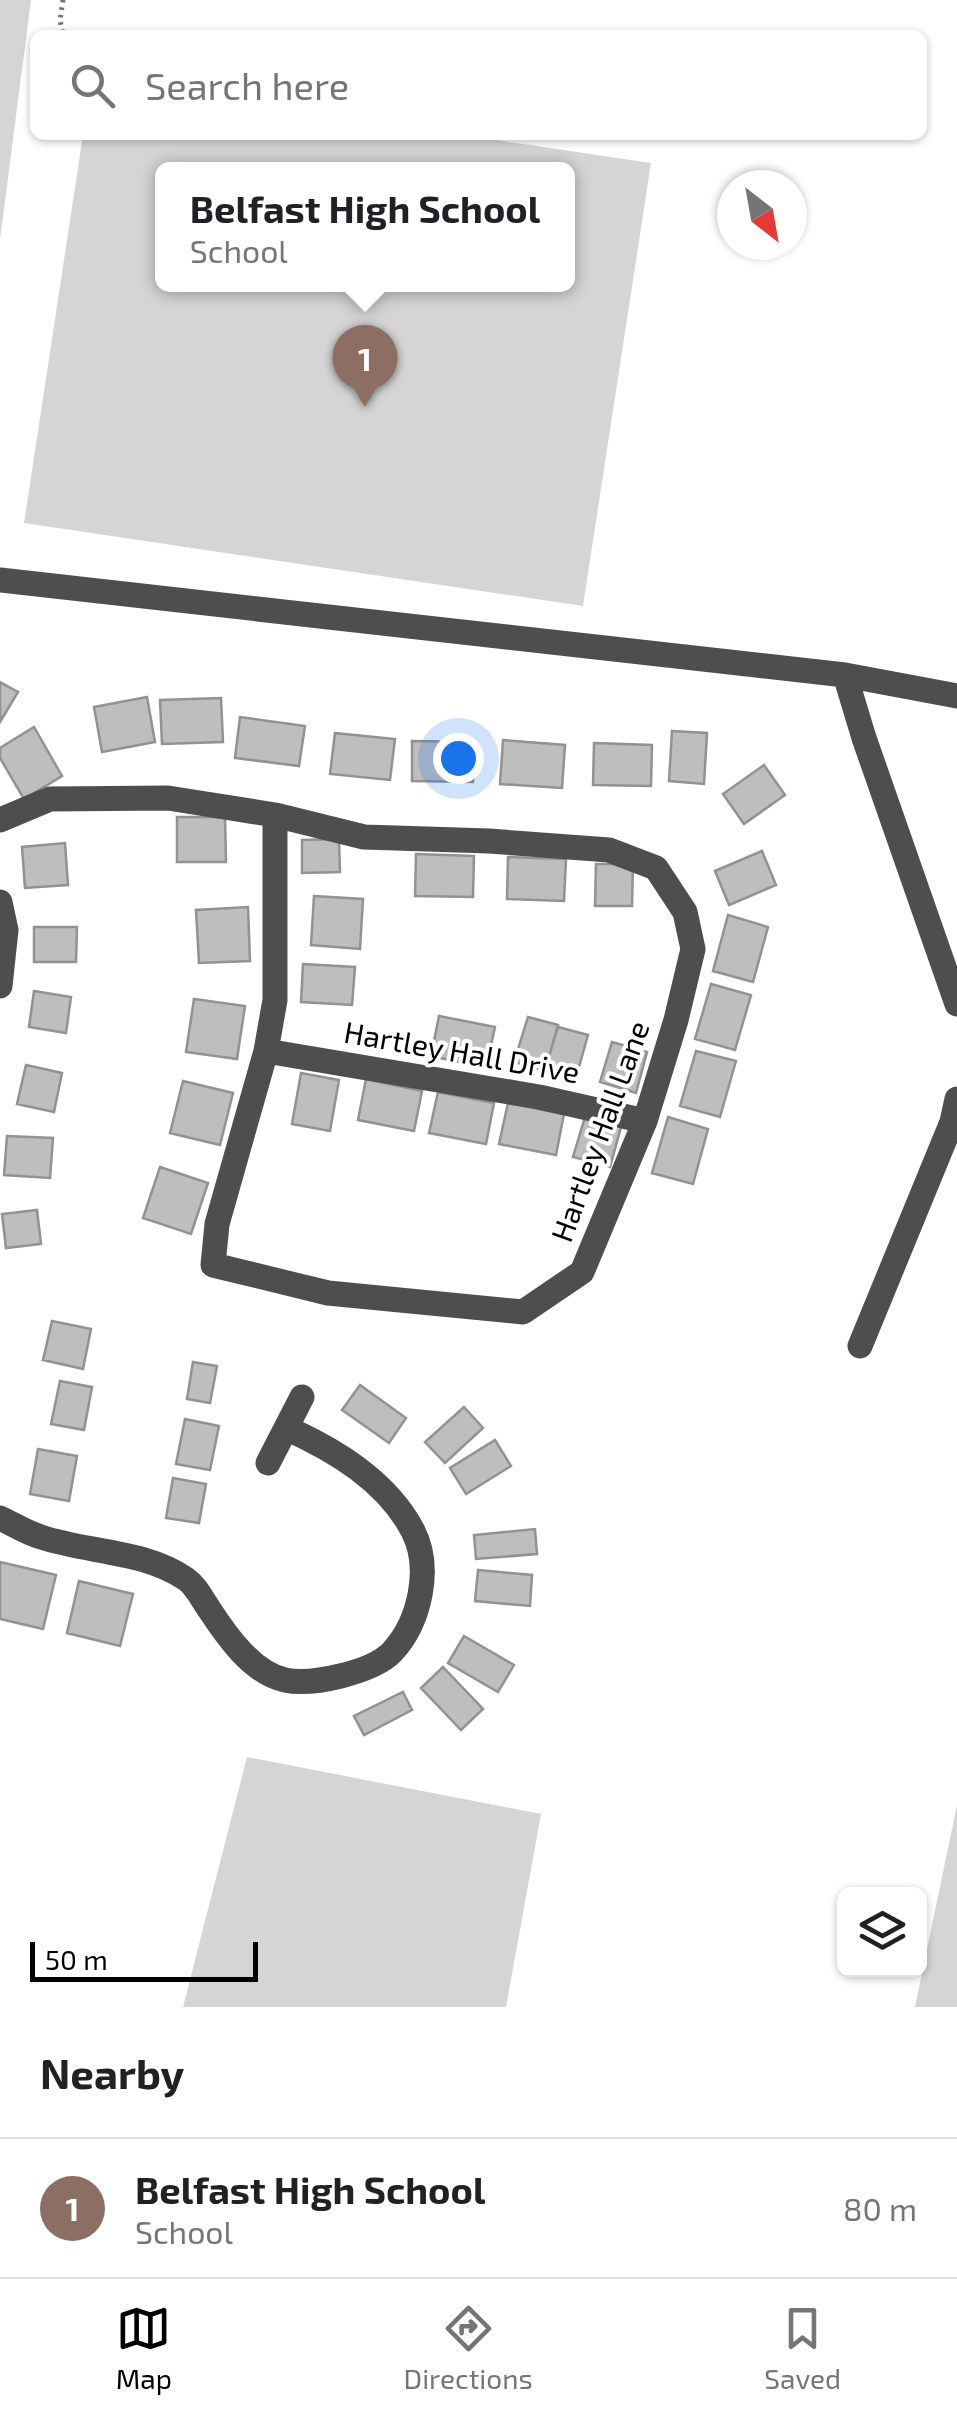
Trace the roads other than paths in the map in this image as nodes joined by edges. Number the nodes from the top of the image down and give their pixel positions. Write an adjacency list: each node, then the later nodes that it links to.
1 (0, 580): 2 (street)
2 (845, 675): 3 (street); 8 (street)
3 (957, 696)
4 (274, 814): 5 (street, Hartley Hall Lane); 9 (street, Hartley Hall Lane); 11 (street, Hartley Hall Lane)
5 (0, 820)
6 (0, 902): 7 (street)
7 (0, 986)
8 (957, 1004)
9 (266, 1050): 11 (street, Hartley Hall Drive); 11 (street, Hartley Hall Lane)
10 (957, 1099): 12 (street)
11 (645, 1121)
12 (860, 1346)
13 (302, 1397): 14 (street)
14 (286, 1428): 15 (street); 16 (street)
15 (268, 1463)
16 (0, 1518)

